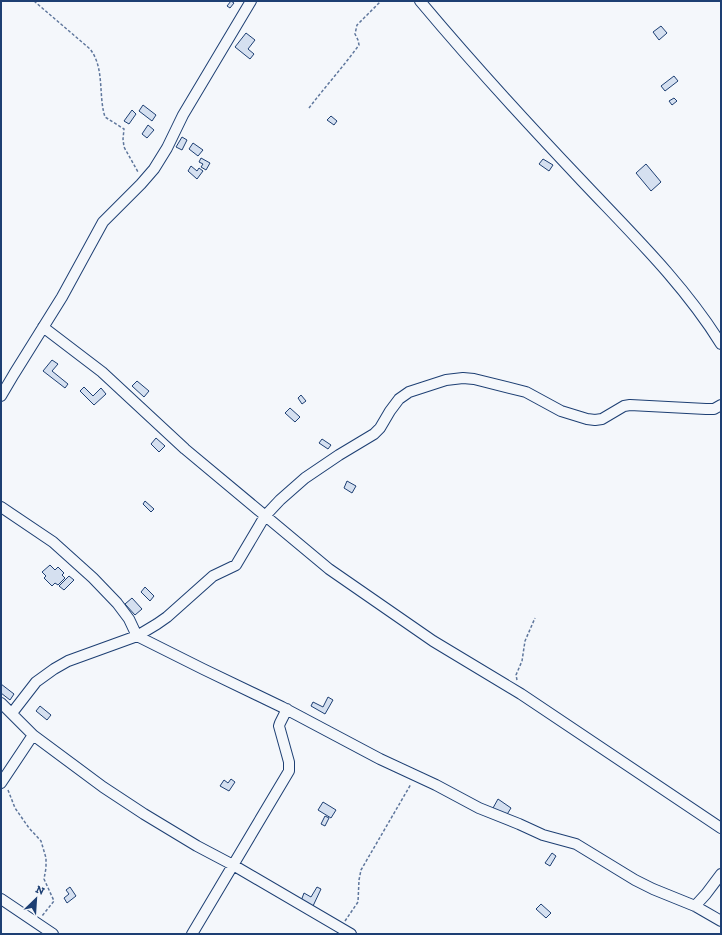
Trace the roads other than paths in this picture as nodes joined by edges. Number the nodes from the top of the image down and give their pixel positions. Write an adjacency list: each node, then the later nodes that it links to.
1 (251, 1): 3 (street)
2 (420, 1): 4 (street)
3 (43, 327): 5 (street); 8 (street)
4 (721, 344)
5 (1, 396)
6 (721, 405): 8 (street)
7 (1, 506): 9 (street)
8 (265, 516): 9 (street); 15 (street)
9 (137, 636): 11 (street); 12 (street)
10 (1, 702): 12 (street)
11 (287, 709): 16 (street); 19 (street)
12 (12, 713): 13 (street)
13 (33, 735): 14 (street); 16 (street)
14 (2, 781)
15 (721, 828)
16 (233, 865): 22 (street); 23 (street)
17 (721, 874): 19 (street)
18 (1, 899): 21 (street)
19 (695, 906): 20 (street)
20 (721, 921)
21 (53, 934)
22 (192, 934)
23 (351, 934)

